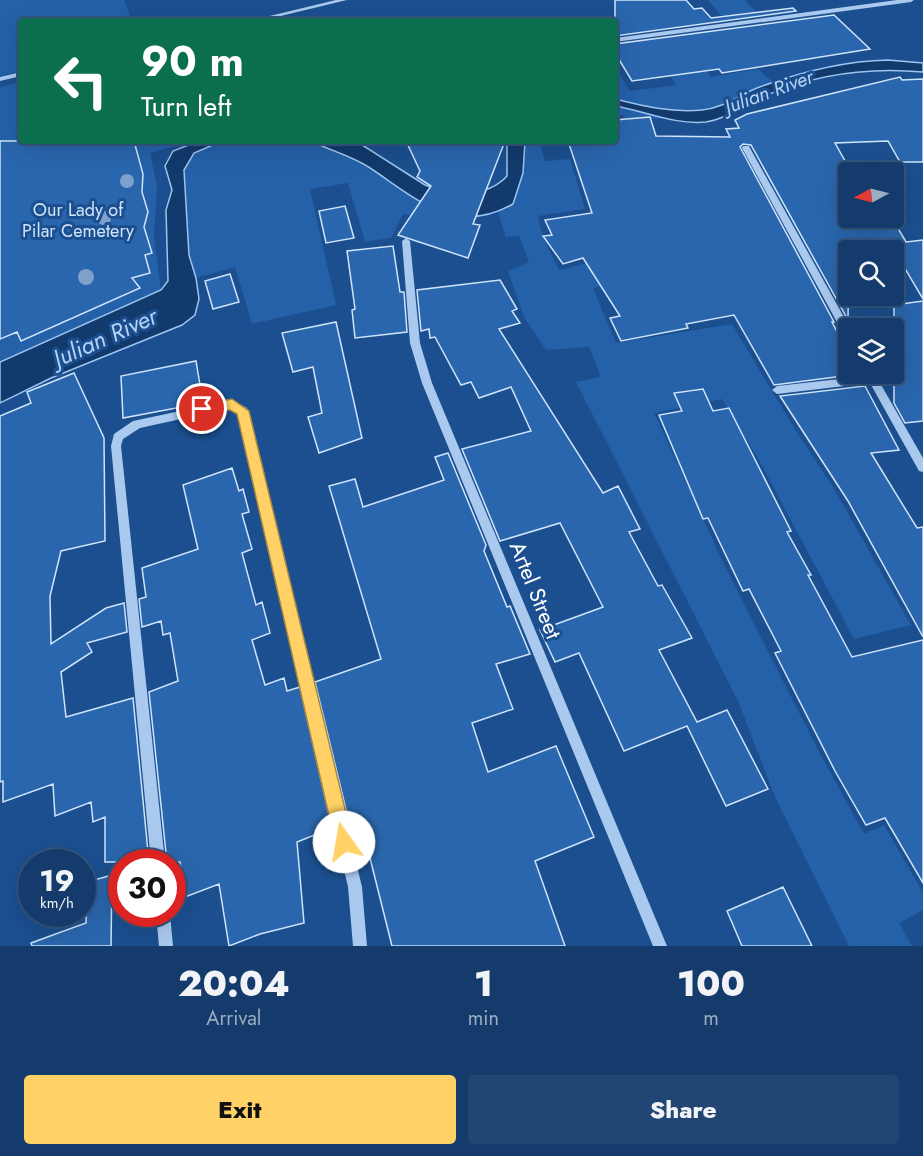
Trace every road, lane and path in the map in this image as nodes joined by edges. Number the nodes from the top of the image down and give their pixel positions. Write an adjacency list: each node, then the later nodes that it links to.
1 (344, 0): 3 (street)
2 (911, 0): 4 (street)
3 (265, 18)
4 (618, 40)
5 (18, 75): 6 (street)
6 (0, 79)
7 (746, 148): 9 (street)
8 (406, 241): 18 (street, Artel Street)
9 (840, 318)
10 (838, 381): 12 (street)
11 (876, 384): 13 (street)
12 (777, 390)
13 (923, 468)
14 (157, 849): 17 (street)
15 (164, 927): 16 (street)
16 (166, 946)
17 (360, 946)
18 (660, 946)

